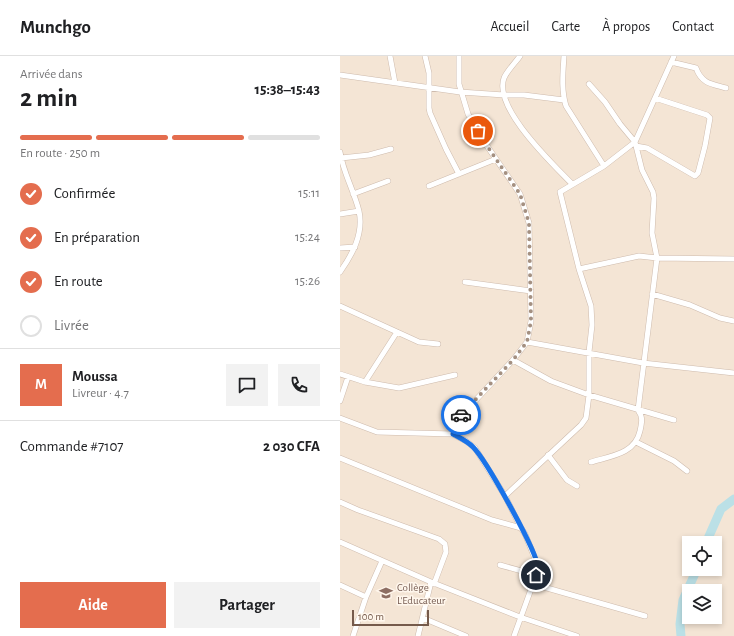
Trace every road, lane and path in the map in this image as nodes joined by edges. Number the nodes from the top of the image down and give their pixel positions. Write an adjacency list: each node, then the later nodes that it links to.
1 (390, 56): 9 (street)
2 (425, 56): 11 (street)
3 (459, 56): 13 (street)
4 (520, 56): 14 (street)
5 (564, 56): 16 (street)
6 (674, 56): 7 (street)
7 (671, 62): 12 (street); 15 (street)
8 (340, 75): 9 (street)
9 (395, 84): 11 (street)
10 (589, 84): 17 (street)
11 (430, 87): 13 (street); 22 (street)
12 (726, 88)
13 (460, 92): 14 (street); 20 (street)
14 (504, 95): 16 (street); 26 (street)
15 (655, 98): 17 (street); 17 (street)
16 (564, 100): 21 (street)
17 (636, 144): 21 (street); 33 (street)
18 (391, 149): 19 (street)
19 (340, 155): 23 (street)
20 (496, 159): 22 (street); 38 (street)
21 (604, 166): 26 (street)
22 (459, 174): 27 (street)
23 (347, 176): 24 (street); 28 (street)
24 (340, 177)
25 (388, 181): 28 (street)
26 (572, 184): 35 (street)
27 (429, 186)
28 (353, 194): 29 (street)
29 (359, 211): 30 (street); 31 (street)
30 (340, 214)
31 (355, 246): 32 (street); 36 (street)
32 (340, 248)
33 (657, 258): 34 (street); 35 (street); 39 (street)
34 (734, 259)
35 (579, 269): 45 (street)
36 (340, 272)
37 (465, 282): 38 (street)
38 (531, 291): 43 (street)
39 (652, 294): 41 (street); 47 (street)
40 (340, 306): 42 (street)
41 (734, 321)
42 (397, 332): 44 (street); 52 (street)
43 (527, 342): 45 (street); 46 (street)
44 (438, 344)
45 (589, 352): 47 (street); 53 (street)
46 (513, 360): 53 (street); 58 (street)
47 (643, 363): 48 (street); 55 (street)
48 (734, 373)
49 (340, 374): 51 (street)
50 (455, 375): 52 (street)
51 (348, 378): 52 (street); 54 (street)
52 (365, 382)
53 (589, 395): 55 (street); 60 (street)
54 (340, 401)
55 (638, 410): 57 (street); 59 (street)
56 (340, 418): 58 (street)
57 (674, 420)
58 (453, 434): 65 (street)
59 (636, 442): 62 (street); 63 (street)
60 (548, 455): 64 (street); 65 (street)
61 (340, 458): 67 (street)
62 (591, 462)
63 (687, 471)
64 (577, 486)
65 (505, 496): 67 (street)
66 (340, 502): 72 (street)
67 (521, 528): 71 (street)
68 (340, 542): 69 (street)
69 (382, 561): 72 (street); 75 (street)
70 (500, 565): 71 (street)
71 (536, 575): 73 (street)
72 (433, 583): 77 (street); 78 (street)
73 (533, 584): 76 (street); 77 (street)
74 (340, 585): 75 (street)
75 (366, 597): 80 (street)
76 (645, 616)
77 (520, 617): 83 (street); 84 (street)
78 (422, 618): 79 (street); 81 (street)
79 (457, 634): 82 (street)
80 (353, 636)
81 (418, 636)
82 (466, 636)
83 (514, 636)
84 (577, 636)

